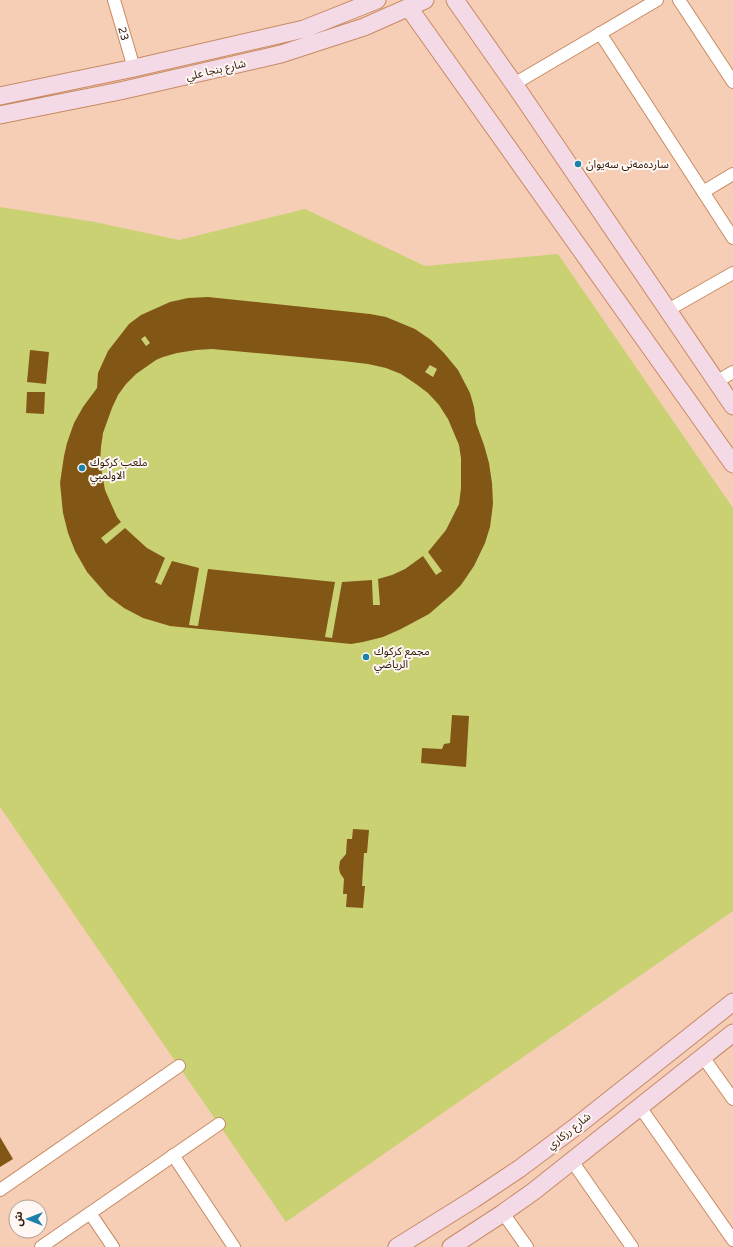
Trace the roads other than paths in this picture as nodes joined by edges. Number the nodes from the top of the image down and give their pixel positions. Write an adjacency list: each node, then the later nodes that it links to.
1 (114, 0): 10 (street, 23)
2 (377, 0): 9 (street, شارع بنجا علي)
3 (425, 0): 7 (street, شارع بنجا علي)
4 (455, 0): 13 (street)
5 (656, 0): 8 (street)
6 (679, 0): 12 (street)
7 (409, 8): 11 (street, شارع بنجا علي); 24 (street)
8 (600, 33): 13 (street); 17 (street)
9 (188, 55): 10 (street, شارع بنجا علي); 11 (street)
10 (134, 68): 14 (street, شارع بنجا علي)
11 (193, 75): 15 (street, شارع بنجا علي)
12 (733, 82)
13 (514, 84): 20 (street)
14 (0, 96)
15 (0, 115)
16 (733, 174): 17 (street)
17 (703, 192): 18 (street)
18 (733, 238)
19 (733, 273): 20 (street)
20 (668, 310): 22 (street)
21 (733, 372): 22 (street)
22 (716, 382): 23 (street)
23 (733, 406)
24 (733, 464)
25 (733, 1002): 34 (street, شارع رزكاري)
26 (733, 1033): 27 (street)
27 (703, 1057): 29 (street); 30 (street)
28 (179, 1066): 35 (street)
29 (733, 1100)
30 (640, 1107): 33 (street); 39 (street)
31 (219, 1124): 32 (street)
32 (174, 1155): 37 (street); 42 (street)
33 (572, 1161): 36 (street); 46 (street)
34 (520, 1169): 36 (street); 43 (street, شارع رزكاري)
35 (0, 1190)
36 (534, 1191): 38 (street)
37 (90, 1213): 40 (street); 41 (street)
38 (503, 1213): 44 (street); 45 (street)
39 (733, 1240)
40 (41, 1247)
41 (113, 1247)
42 (234, 1247)
43 (397, 1247)
44 (451, 1247)
45 (527, 1247)
46 (632, 1247)

